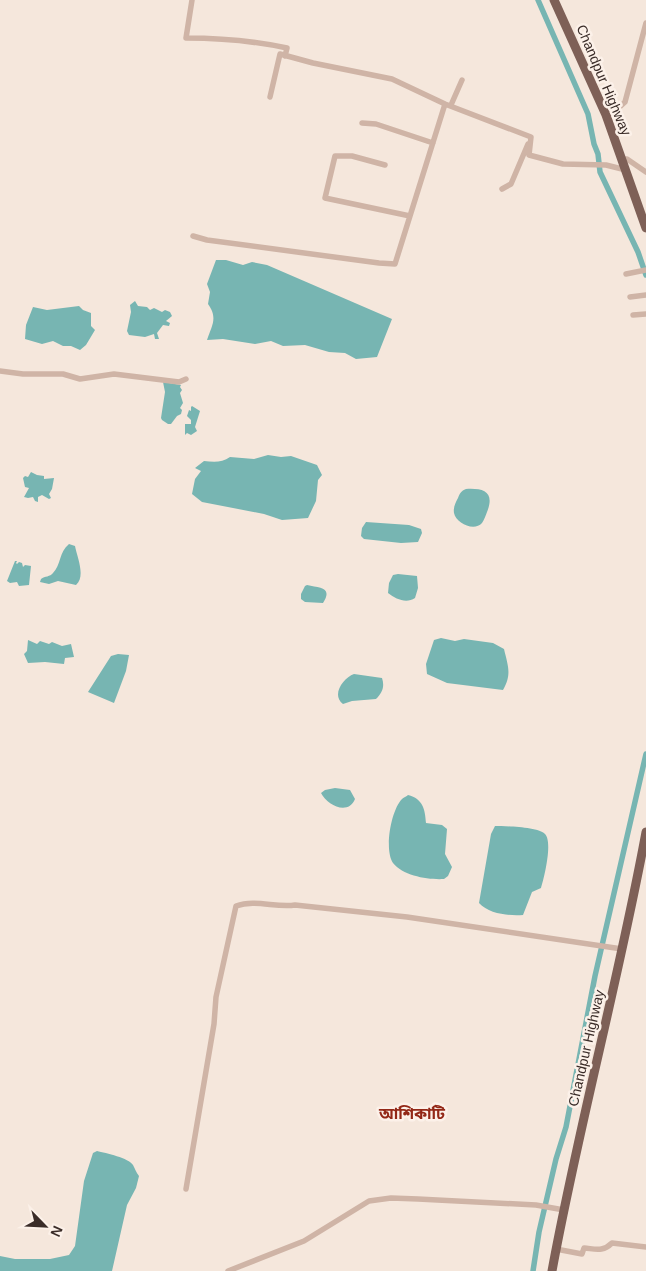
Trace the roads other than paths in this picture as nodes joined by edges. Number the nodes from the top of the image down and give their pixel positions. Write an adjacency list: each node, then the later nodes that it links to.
1 (192, 0): 4 (street)
2 (554, 0): 8 (main road, Chandpur Highway)
3 (646, 22): 8 (street)
4 (286, 56): 6 (street); 7 (street)
5 (462, 80): 7 (street)
6 (270, 97)
7 (448, 104): 10 (street); 11 (street)
8 (606, 115): 12 (main road, Chandpur Highway)
9 (362, 123): 11 (street)
10 (531, 137): 14 (street); 16 (street)
11 (433, 143): 17 (street)
12 (622, 159): 14 (main road, Chandpur Highway); 15 (street)
13 (386, 165): 17 (street)
14 (626, 170): 18 (main road, Chandpur Highway)
15 (646, 172)
16 (502, 189)
17 (410, 216): 19 (street)
18 (646, 228)
19 (193, 236)
20 (643, 270): 21 (street)
21 (626, 274)
22 (646, 295): 23 (street)
23 (630, 297)
24 (646, 314): 25 (street)
25 (633, 315)
26 (0, 371): 27 (street)
27 (186, 379)
28 (646, 832): 29 (main road, Chandpur Highway)
29 (618, 948): 30 (street); 31 (main road, Chandpur Highway)
30 (186, 1189)
31 (559, 1210): 33 (main road, Chandpur Highway); 34 (street)
32 (646, 1247): 33 (street)
33 (556, 1249): 35 (main road, Chandpur Highway)
34 (228, 1271)
35 (552, 1271)

